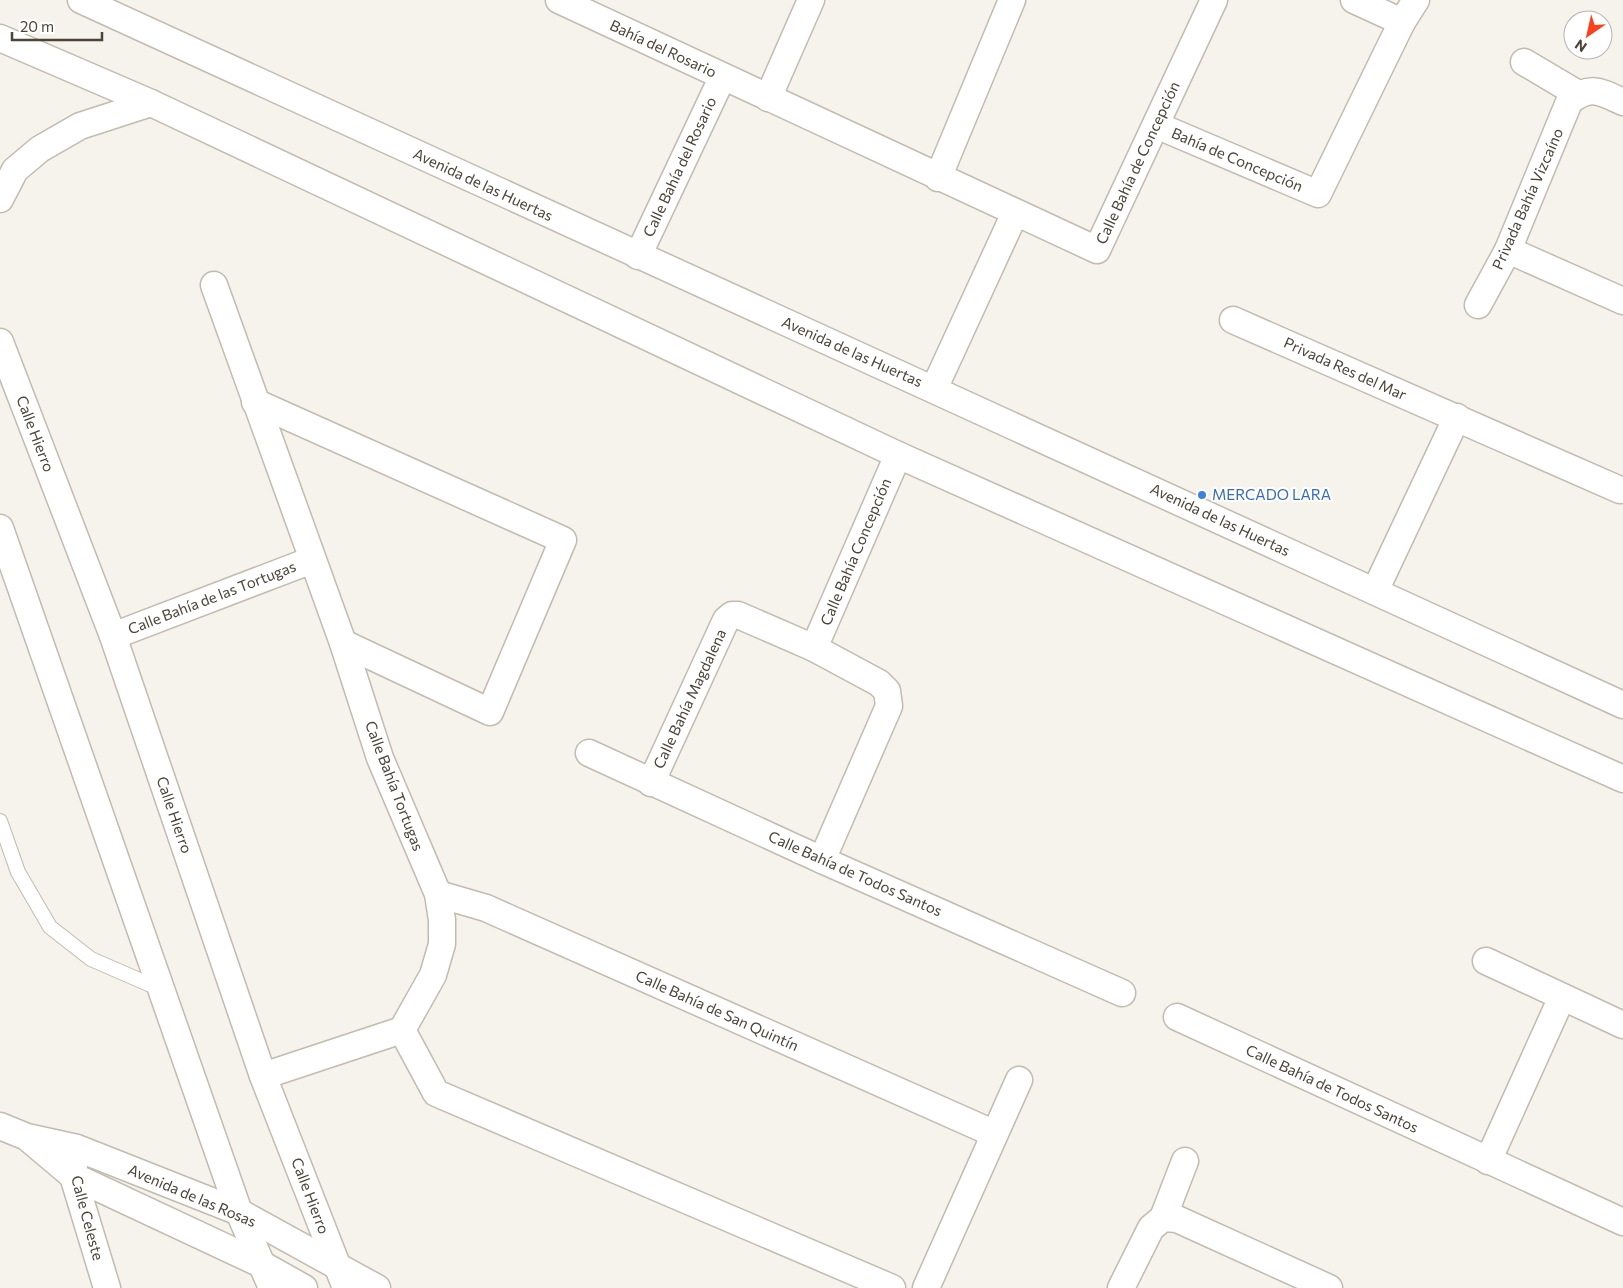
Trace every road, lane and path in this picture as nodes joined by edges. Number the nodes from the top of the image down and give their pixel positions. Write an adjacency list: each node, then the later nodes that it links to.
1 (80, 0): 21 (street, Avenida de las Huertas)
2 (558, 0): 11 (street, Bahía del Rosario)
3 (811, 0): 13 (street)
4 (1012, 0): 17 (street)
5 (1214, 0): 16 (street, Calle Bahía de Concepción)
6 (1354, 0): 8 (street)
7 (1416, 0): 8 (street)
8 (1402, 22): 16 (street, Bahía de Concepción)
9 (0, 38): 15 (street)
10 (1524, 62): 12 (street)
11 (722, 78): 13 (street, Bahía del Rosario); 21 (street, Calle Bahía del Rosario)
12 (1578, 94): 14 (street); 20 (street, Privada Bahía Vizcaíno)
13 (768, 98): 17 (street, Calle Bahía de Concepción)
14 (1623, 102)
15 (150, 103): 18 (street); 30 (street)
16 (1156, 126): 19 (street, Calle Bahía de Concepción)
17 (938, 178): 19 (street, Calle Bahía de Concepción)
18 (0, 199)
19 (1015, 213): 27 (street)
20 (1508, 250): 23 (street); 24 (street, Privada Bahía Vizcaíno)
21 (638, 256): 27 (street, Avenida de las Huertas)
22 (214, 286): 28 (street, Calle Bahía Tortugas)
23 (1623, 301)
24 (1478, 305)
25 (1233, 320): 29 (street, Privada Res del Mar)
26 (0, 342): 35 (street, Calle Hierro)
27 (934, 389): 34 (street, Avenida de las Huertas)
28 (255, 402): 33 (street, Calle Bahía Tortugas); 36 (street)
29 (1457, 417): 31 (street, Privada Res del Mar); 34 (street)
30 (898, 455): 37 (street, Calle Bahía Concepción); 40 (street)
31 (1620, 490)
32 (0, 528): 46 (street)
33 (312, 560): 35 (street, Calle Bahía de las Tortugas); 36 (street, Calle Bahía Tortugas)
34 (1375, 592): 38 (street, Avenida de las Huertas)
35 (113, 636): 52 (street, Calle Hierro)
36 (343, 643): 44 (street, Calle Bahía Tortugas)
37 (814, 648): 41 (street, Calle Bahía Magdalena); 43 (street, Calle Bahía Magdalena)
38 (1623, 706)
39 (589, 753): 41 (street, Calle Bahía de Todos Santos)
40 (1623, 779)
41 (651, 783): 43 (street, Calle Bahía de Todos Santos)
42 (0, 821): 46 (lane)
43 (822, 860): 47 (street, Calle Bahía de Todos Santos)
44 (438, 894): 51 (street, Calle Bahía Tortugas); 56 (street, Calle Bahía de San Quintín)
45 (1486, 961): 48 (street)
46 (161, 989): 61 (street)
47 (1122, 993)
48 (1562, 997): 50 (street); 59 (street)
49 (1177, 1017): 59 (street, Calle Bahía de Todos Santos)
50 (1623, 1025)
51 (402, 1030): 52 (street); 69 (street)
52 (263, 1076): 65 (street, Calle Hierro)
53 (1019, 1080): 56 (street)
54 (0, 1126): 55 (street, Avenida de las Rosas)
55 (27, 1137): 57 (street, Avenida de las Rosas); 60 (street, Avenida de las Rosas)
56 (991, 1138): 70 (street)
57 (77, 1148): 60 (street, Calle Celeste); 61 (street, Avenida de las Rosas)
58 (1185, 1161): 62 (street)
59 (1488, 1161): 63 (street, Calle Bahía de Todos Santos)
60 (73, 1176): 64 (street, Avenida de las Rosas); 66 (street, Calle Celeste)
61 (239, 1212): 64 (street); 65 (street, Avenida de las Rosas)
62 (1163, 1218): 71 (street); 72 (street)
63 (1623, 1222)
64 (268, 1276): 67 (street, Avenida de las Rosas)
65 (342, 1279): 68 (street, Avenida de las Rosas)
66 (106, 1288)
67 (304, 1288)
68 (376, 1288)
69 (892, 1288)
70 (926, 1288)
71 (1122, 1288)
72 (1329, 1288)

